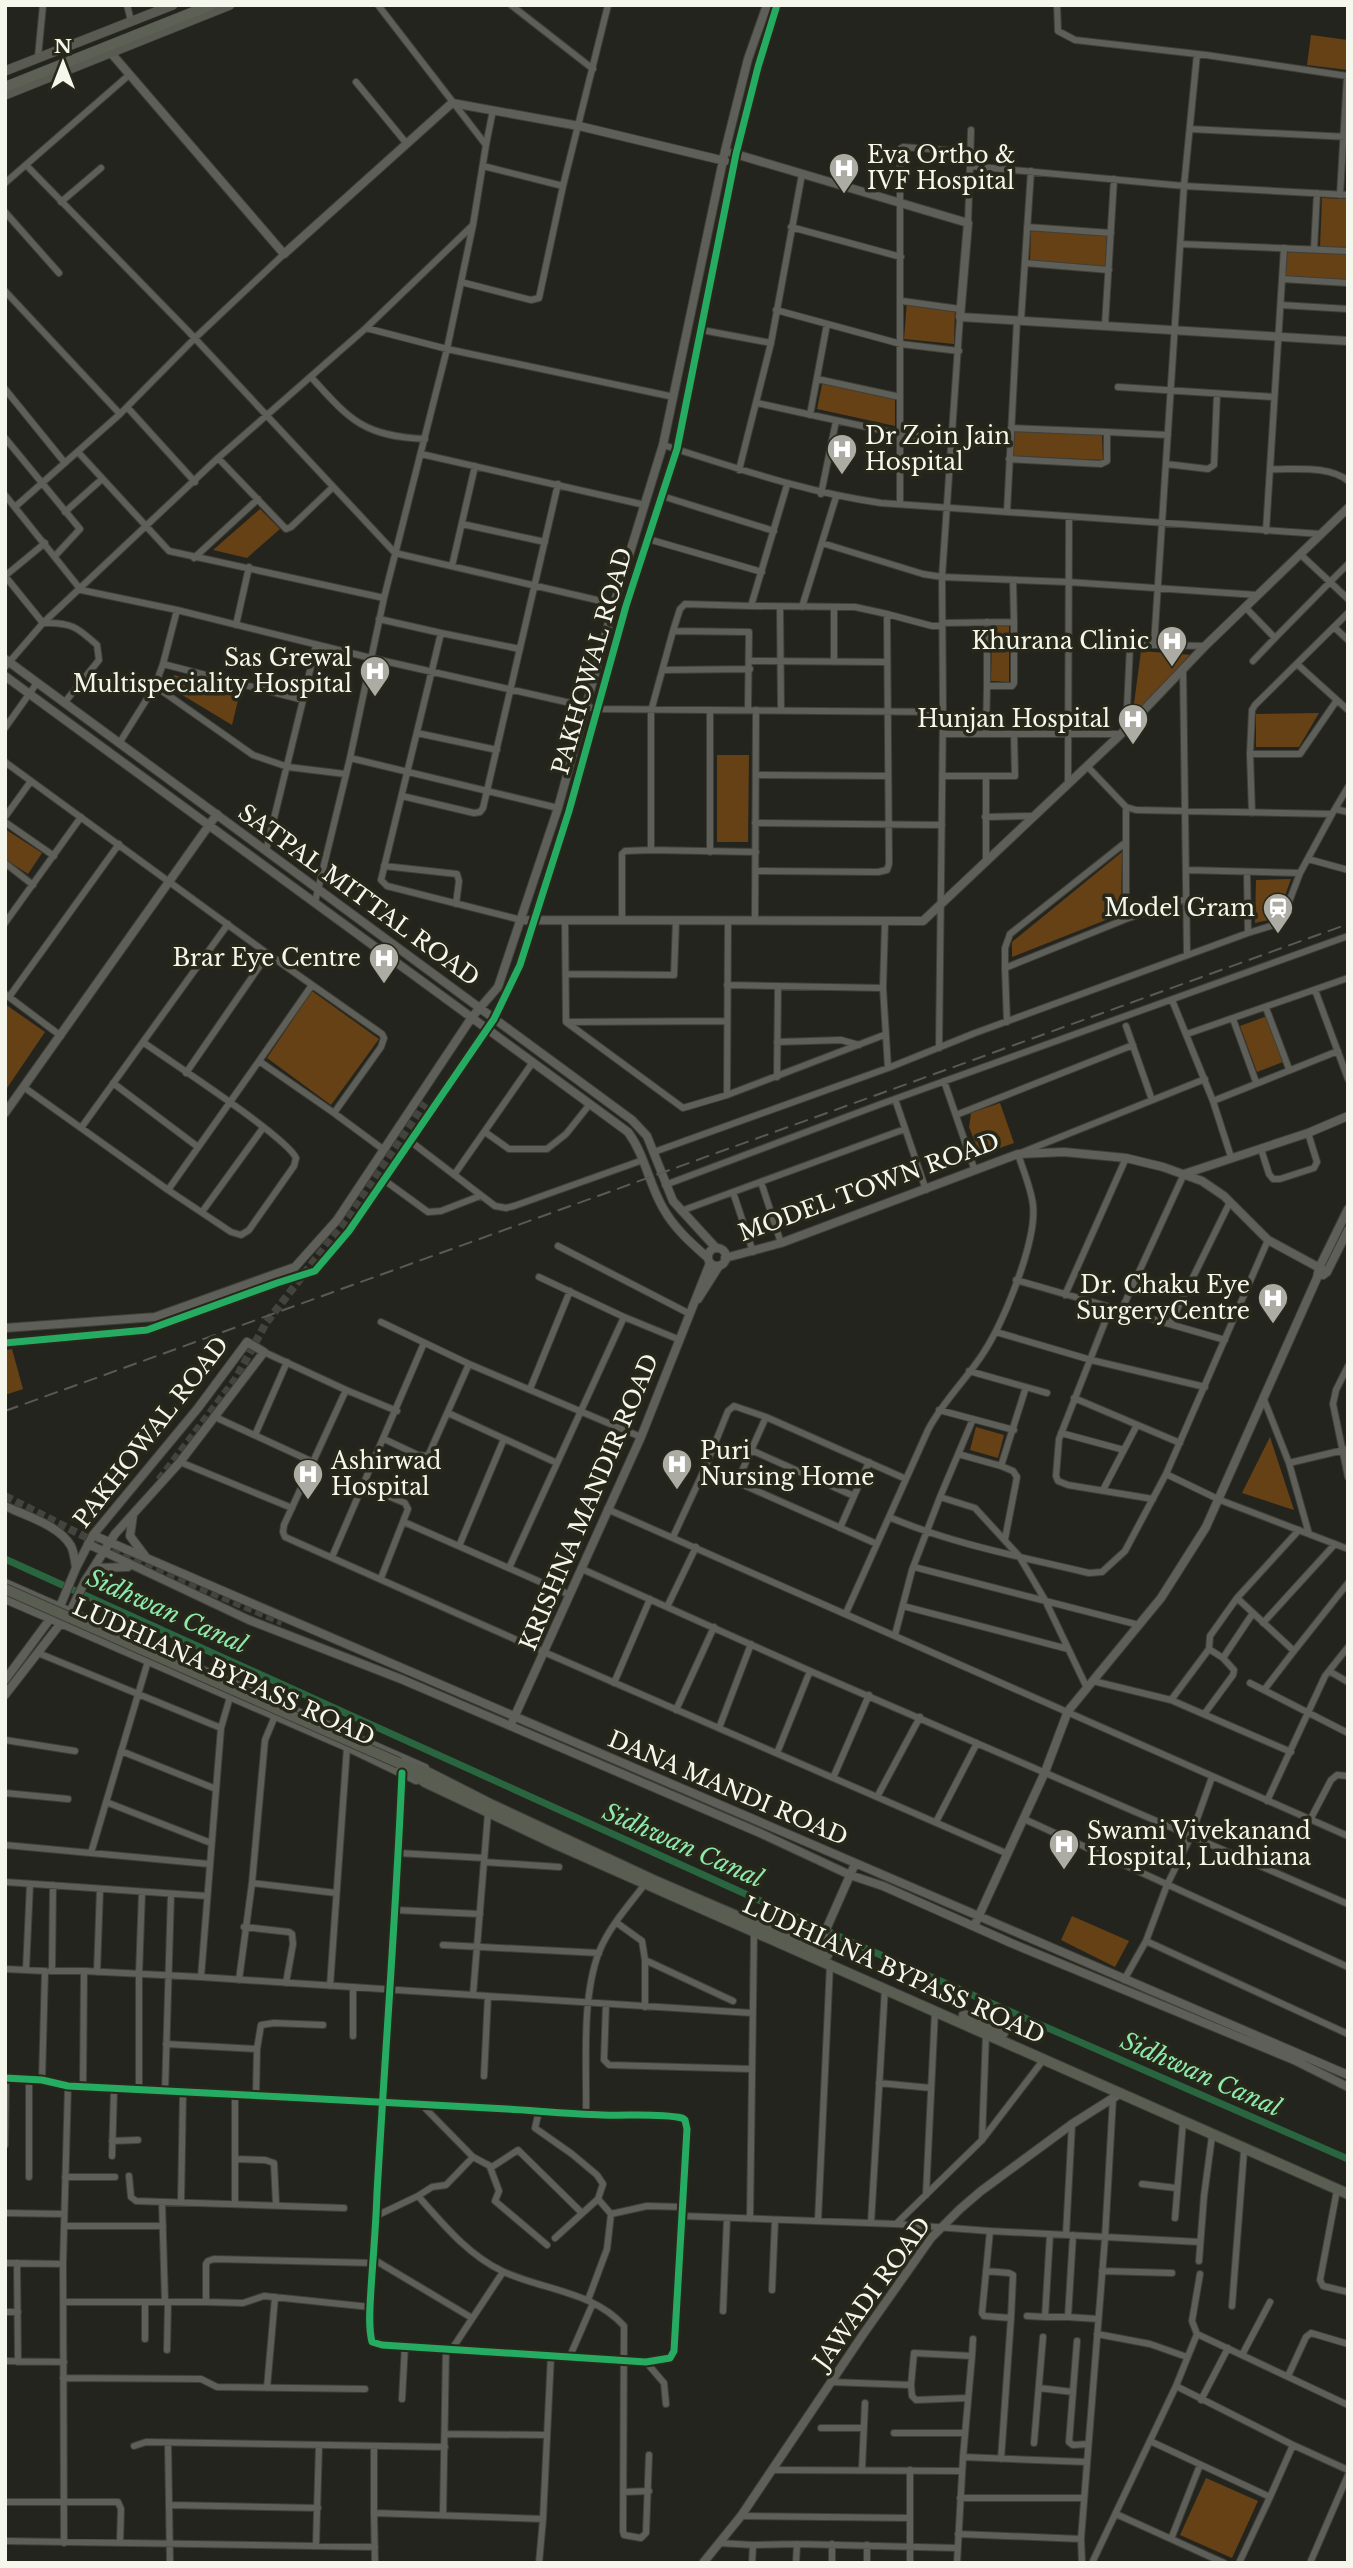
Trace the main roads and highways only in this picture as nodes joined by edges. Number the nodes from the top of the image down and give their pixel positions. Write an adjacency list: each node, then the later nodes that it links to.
1 (173, 5): 5 (main road)
2 (194, 5): 6 (main road)
3 (211, 5): 7 (main road)
4 (230, 5): 8 (main road)
5 (5, 71)
6 (5, 80)
7 (5, 86)
8 (5, 95)
9 (5, 1589): 10 (highway, bridge)
10 (427, 1778): 11 (highway, LUDHIANA BYPASS ROAD); 11 (highway, LUDHIANA BYPASS ROAD)
11 (1344, 2190)

